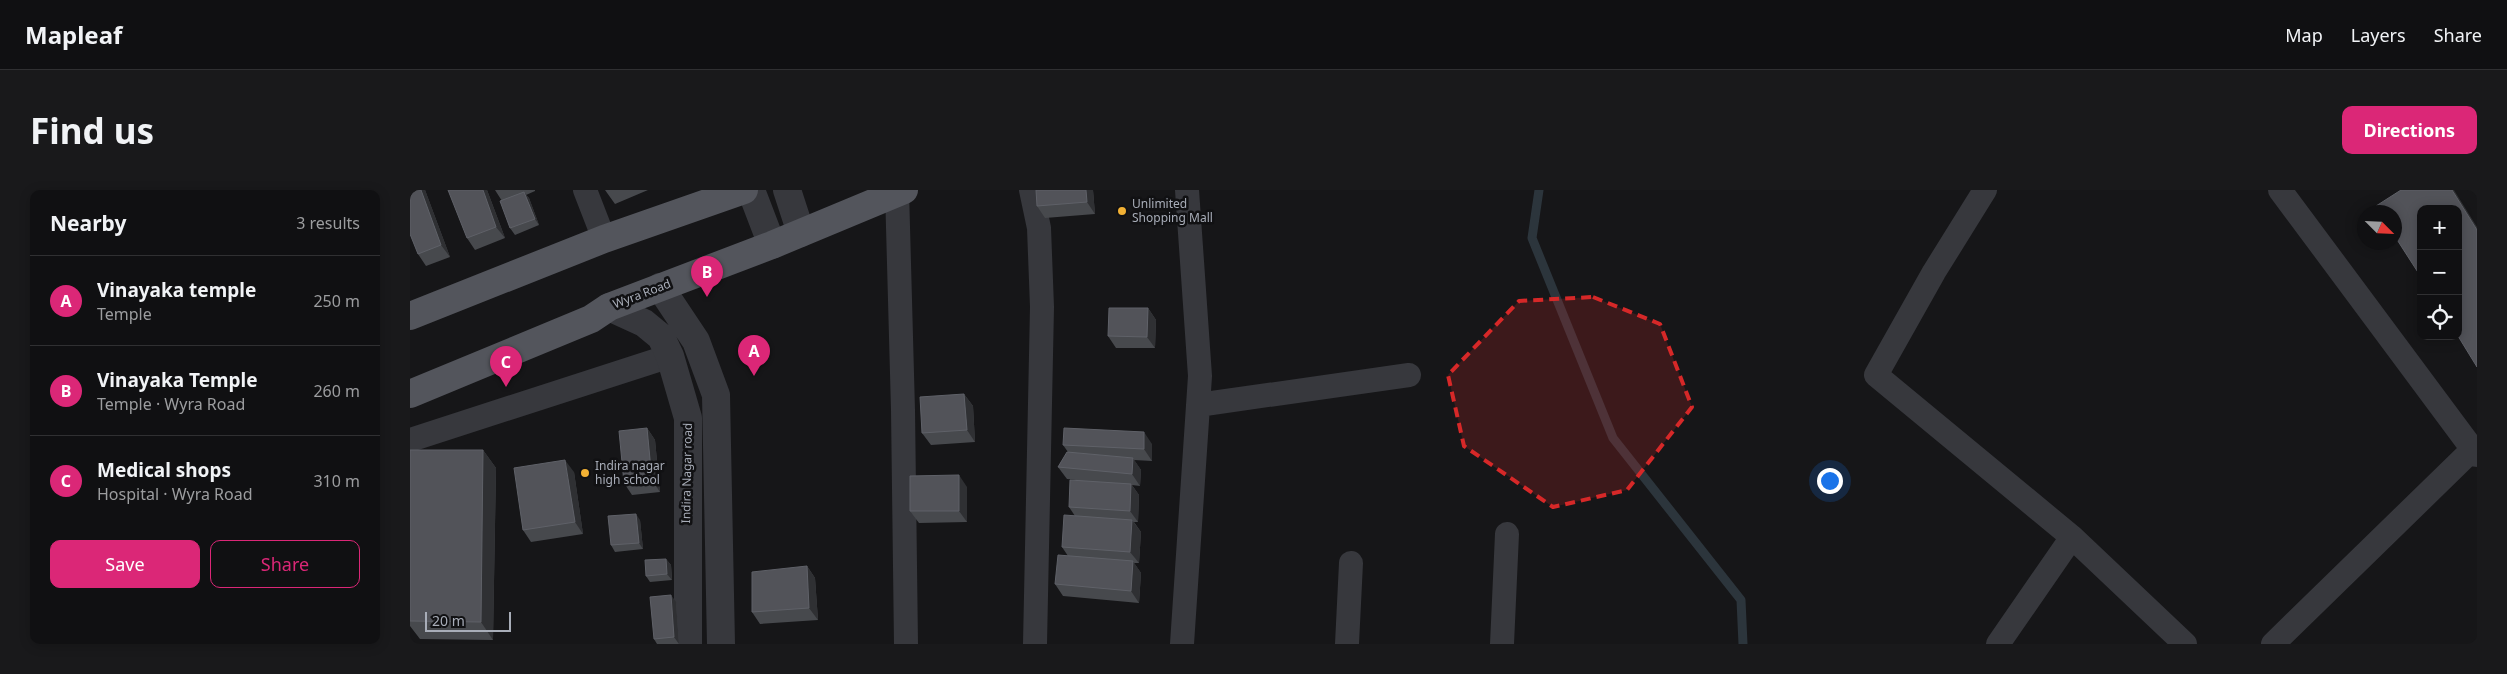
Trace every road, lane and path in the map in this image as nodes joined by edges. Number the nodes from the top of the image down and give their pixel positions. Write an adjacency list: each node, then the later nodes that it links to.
1 (586, 190): 11 (street)
2 (744, 190): 11 (main road)
3 (751, 190): 12 (street)
4 (787, 190): 10 (street)
5 (1031, 190): 28 (street)
6 (1186, 190): 19 (street)
7 (1984, 190): 23 (street)
8 (2280, 190): 21 (street)
9 (899, 191): 10 (main road, Wyra Road); 27 (street)
10 (801, 233): 12 (main road, Wyra Road)
11 (604, 239): 15 (main road)
12 (772, 245): 13 (main road, Wyra Road)
13 (660, 287): 14 (main road, Wyra Road); 26 (street)
14 (609, 307): 16 (street, Indira Nagar road); 18 (main road, Wyra Road)
15 (410, 316)
16 (670, 356): 20 (street); 25 (street, Indira Nagar road)
17 (1408, 375): 19 (street)
18 (410, 394)
19 (1198, 405): 29 (street)
20 (410, 440)
21 (2475, 452): 34 (street)
22 (1507, 534): 31 (street)
23 (2072, 537): 32 (street); 33 (street)
24 (1351, 563): 30 (street)
25 (688, 644)
26 (721, 644)
27 (906, 644)
28 (1035, 644)
29 (1182, 644)
30 (1347, 644)
31 (1502, 644)
32 (1998, 644)
33 (2185, 644)
34 (2272, 644)

